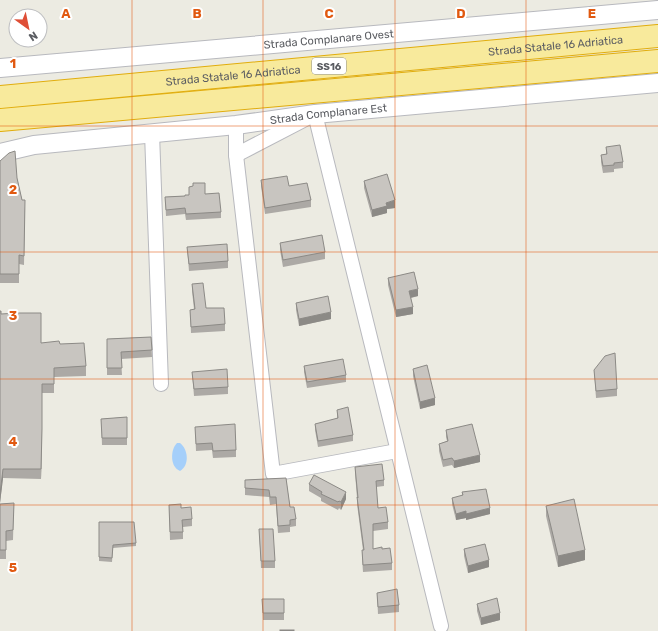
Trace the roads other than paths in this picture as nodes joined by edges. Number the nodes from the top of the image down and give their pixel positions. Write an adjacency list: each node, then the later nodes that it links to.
1 (658, 10): 4 (street, Strada Complanare Ovest)
2 (658, 36): 6 (highway, Strada Statale 16 Adriatica / SS16)
3 (658, 61): 8 (highway, SS16)
4 (0, 68)
5 (658, 83): 7 (street, Strada Complanare Est)
6 (0, 96)
7 (315, 114): 9 (street, Strada Complanare Est); 12 (street); 14 (street)
8 (0, 120)
9 (236, 125): 10 (street, Strada Complanare Est); 12 (street)
10 (152, 133): 11 (street, Strada Complanare Est); 13 (street)
11 (0, 153)
12 (236, 155): 14 (street)
13 (161, 384)
14 (398, 451): 15 (street)
15 (441, 626)

